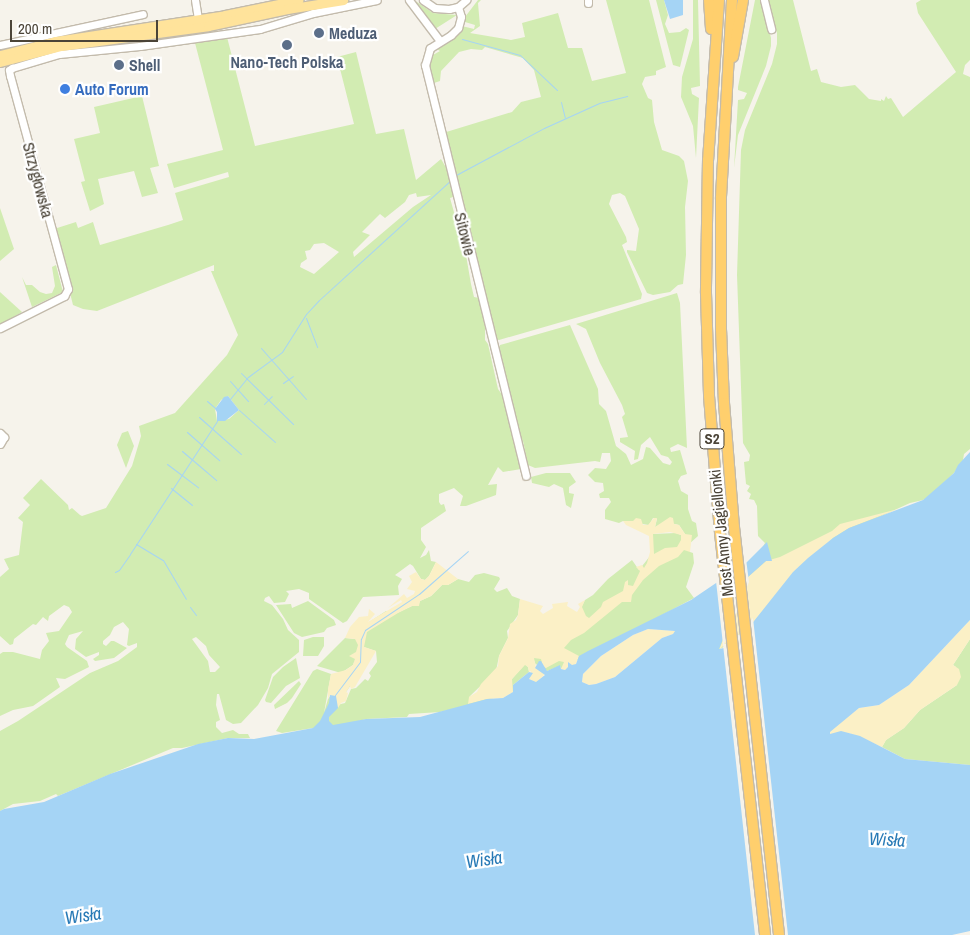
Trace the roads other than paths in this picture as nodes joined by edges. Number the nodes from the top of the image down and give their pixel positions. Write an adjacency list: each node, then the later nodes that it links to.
1 (195, 0): 15 (street)
2 (298, 0): 15 (main road)
3 (343, 0): 15 (main road)
4 (377, 0): 23 (street, Strzygłowska)
5 (409, 0): 17 (street)
6 (423, 0): 13 (street)
7 (466, 0): 13 (street)
8 (709, 0): 20 (highway)
9 (719, 0): 20 (highway, S2)
10 (732, 0): 22 (highway, S2)
11 (743, 0): 22 (highway)
12 (764, 0): 16 (street)
13 (458, 7): 17 (street, Sitowie)
14 (143, 14): 18 (street)
15 (198, 23): 19 (main road); 21 (main road)
16 (771, 30)
17 (440, 40): 26 (street, Sitowie)
18 (0, 44)
19 (0, 55)
20 (714, 55): 27 (highway, Most Anny Jagiellonki / S2)
21 (0, 62)
22 (725, 100): 28 (highway, Most Anny Jagiellonki / S2)
23 (0, 328)
24 (0, 433): 25 (street)
25 (0, 444)
26 (526, 476)
27 (765, 935)
28 (779, 935)

